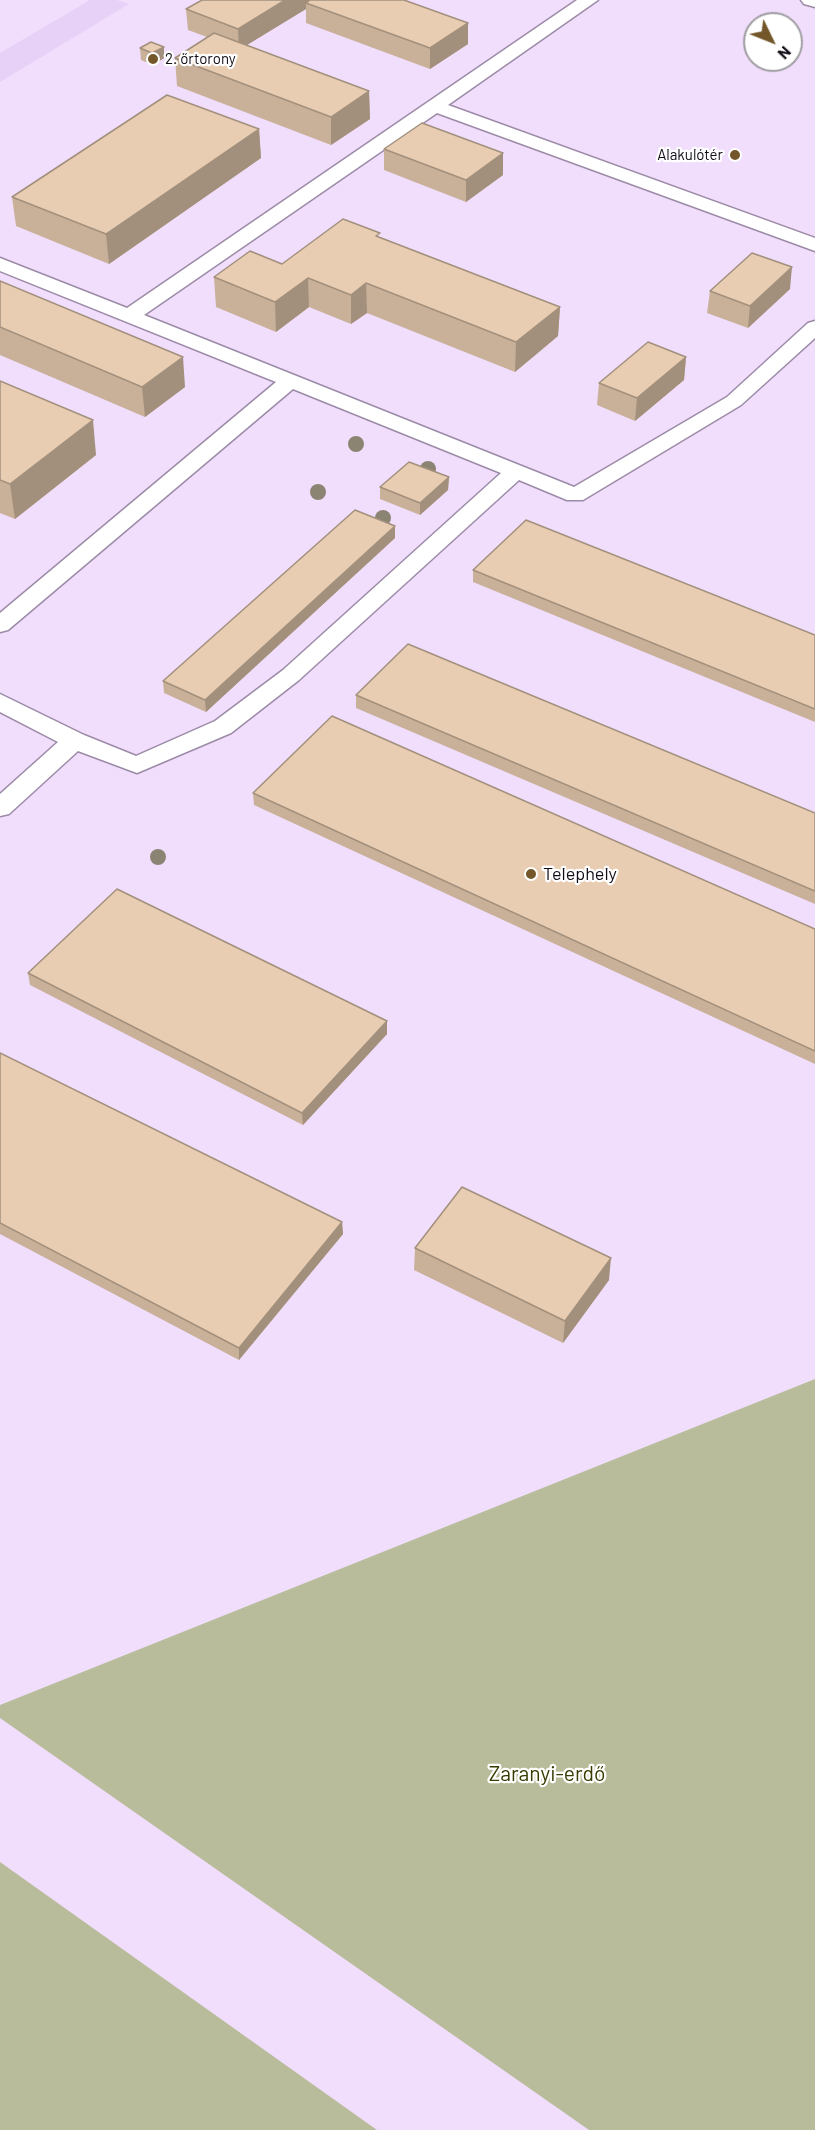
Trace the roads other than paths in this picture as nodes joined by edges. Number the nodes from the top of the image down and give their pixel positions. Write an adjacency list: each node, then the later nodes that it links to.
1 (589, 0): 4 (lane)
2 (810, 0): 3 (lane)
3 (815, 2)
4 (437, 107): 5 (lane); 7 (lane)
5 (815, 245)
6 (0, 264): 7 (lane)
7 (129, 316): 9 (lane)
8 (815, 327): 10 (lane)
9 (290, 381): 10 (lane); 11 (lane)
10 (516, 471): 13 (lane)
11 (0, 625)
12 (0, 702): 13 (lane)
13 (75, 741): 14 (lane)
14 (0, 808)

